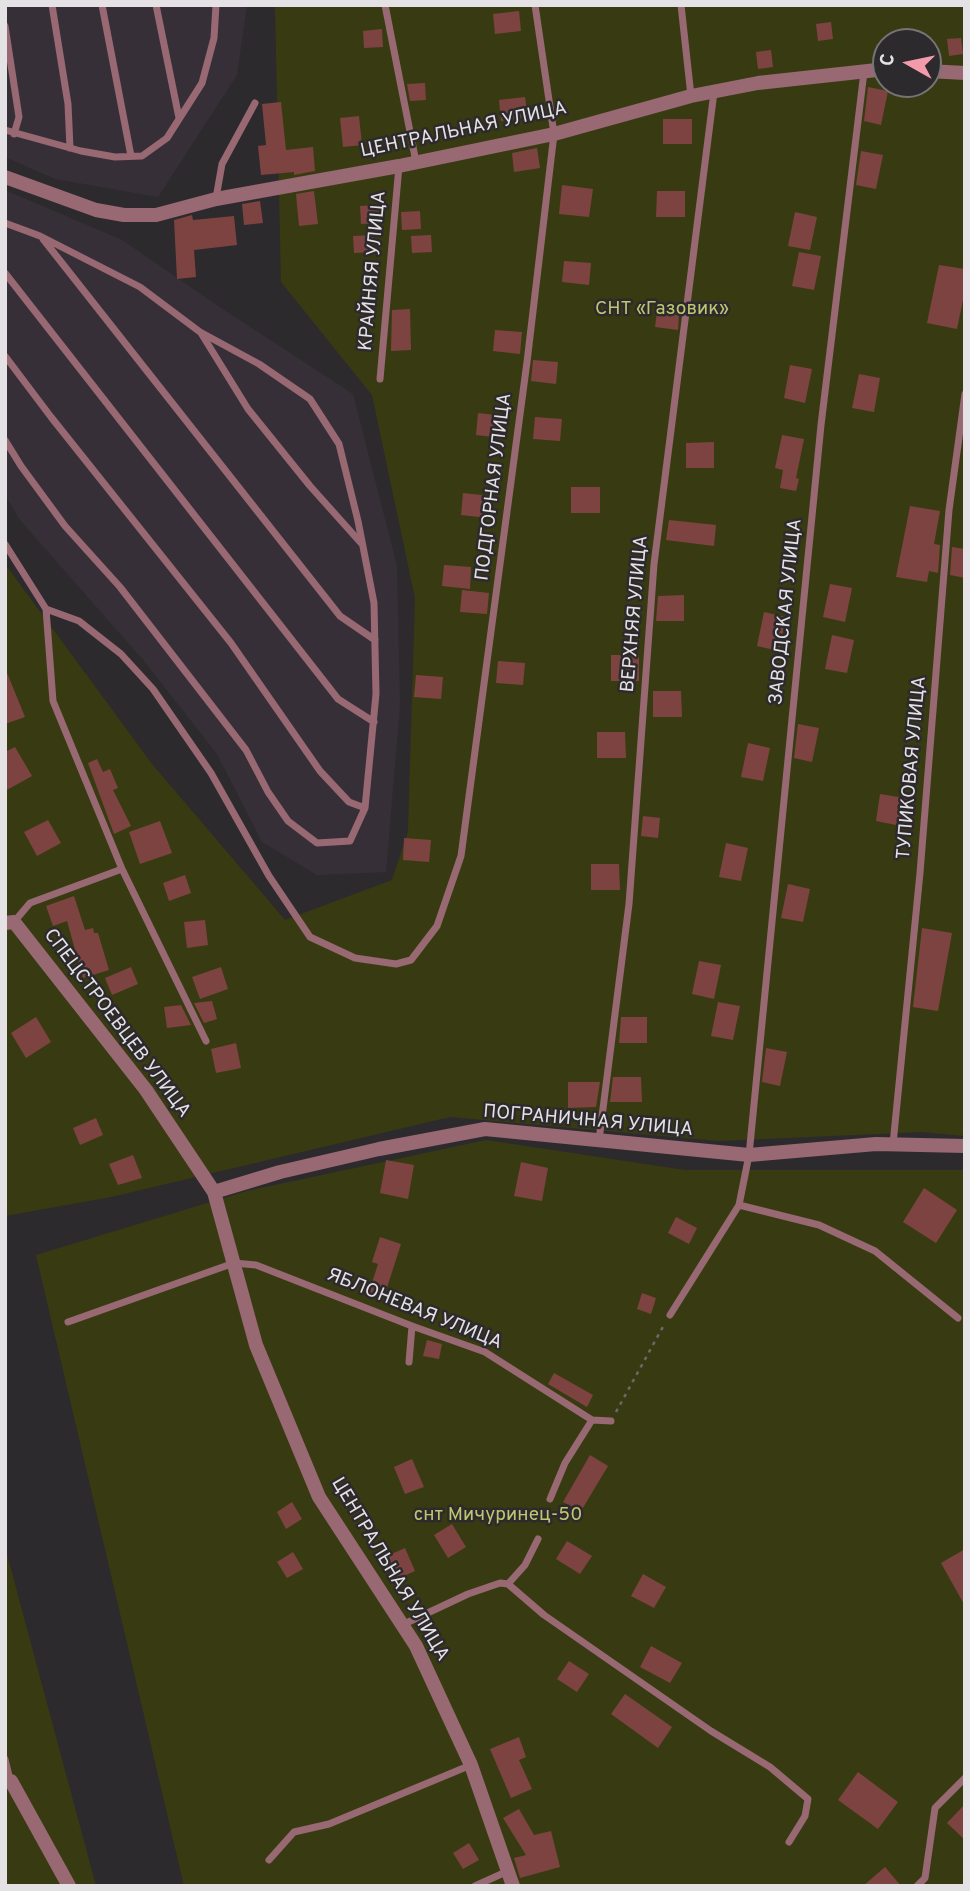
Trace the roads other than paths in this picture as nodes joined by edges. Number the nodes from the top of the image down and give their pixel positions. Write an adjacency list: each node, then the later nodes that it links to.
1 (52, 5): 20 (lane)
2 (102, 5): 21 (lane)
3 (156, 5): 16 (lane)
4 (216, 5): 16 (lane)
5 (385, 5): 22 (lane)
6 (535, 5): 19 (lane, ПОДГОРНАЯ УЛИЦА)
7 (681, 5): 14 (lane)
8 (5, 26): 18 (lane)
9 (872, 71): 10 (street, ЦЕНТРАЛЬНАЯ УЛИЦА)
10 (864, 72): 13 (street, ЦЕНТРАЛЬНАЯ УЛИЦА); 46 (lane, ЗАВОДСКАЯ УЛИЦА)
11 (942, 72): 12 (street)
12 (965, 73)
13 (714, 92): 14 (street, ЦЕНТРАЛЬНАЯ УЛИЦА); 43 (lane, ВЕРХНЯЯ УЛИЦА)
14 (691, 96): 19 (street, ЦЕНТРАЛЬНАЯ УЛИЦА)
15 (255, 103): 25 (lane)
16 (179, 118): 21 (lane)
17 (5, 130): 18 (lane)
18 (14, 134): 20 (lane)
19 (554, 134): 22 (street, ЦЕНТРАЛЬНАЯ УЛИЦА); 36 (lane, ПОДГОРНАЯ УЛИЦА)
20 (70, 148): 21 (lane)
21 (131, 156)
22 (416, 162): 23 (street, ЦЕНТРАЛЬНАЯ УЛИЦА)
23 (399, 166): 25 (street, ЦЕНТРАЛЬНАЯ УЛИЦА); 31 (lane, КРАЙНЯЯ УЛИЦА)
24 (5, 177): 25 (street, ЦЕНТРАЛЬНАЯ УЛИЦА)
25 (216, 199)
26 (5, 223): 27 (lane)
27 (40, 236): 29 (lane); 37 (lane)
28 (5, 273): 38 (lane)
29 (200, 332): 35 (lane); 35 (lane)
30 (5, 356): 39 (lane)
31 (380, 379)
32 (965, 394): 44 (lane, ТУПИКОВАЯ УЛИЦА)
33 (5, 440): 39 (lane)
34 (5, 544): 36 (lane)
35 (363, 545): 37 (lane)
36 (46, 609): 40 (lane)
37 (375, 640): 38 (lane)
38 (374, 722): 39 (lane)
39 (365, 807)
40 (122, 869): 41 (lane); 42 (lane)
41 (10, 922): 47 (street, СПЕЦСТРОЕВЦЕВ УЛИЦА)
42 (206, 1041)
43 (600, 1140): 46 (street, ПОГРАНИЧНАЯ УЛИЦА); 47 (street, ПОГРАНИЧНАЯ УЛИЦА)
44 (893, 1144): 45 (street, ПОГРАНИЧНАЯ УЛИЦА); 46 (street, ПОГРАНИЧНАЯ УЛИЦА)
45 (965, 1146)
46 (749, 1156): 48 (lane, ЗАВОДСКАЯ УЛИЦА)
47 (214, 1192): 49 (street, ЦЕНТРАЛЬНАЯ УЛИЦА)
48 (739, 1205): 50 (lane); 51 (lane)
49 (234, 1263): 52 (lane); 53 (lane, ЯБЛОНЕВАЯ УЛИЦА); 60 (street, ЦЕНТРАЛЬНАЯ УЛИЦА)
50 (670, 1315)
51 (958, 1318)
52 (68, 1322)
53 (412, 1326): 54 (lane); 55 (lane, ЯБЛОНЕВАЯ УЛИЦА)
54 (409, 1362)
55 (592, 1420): 56 (lane, ЯБЛОНЕВАЯ УЛИЦА); 57 (lane)
56 (611, 1422)
57 (550, 1499)
58 (538, 1539): 59 (lane)
59 (508, 1584): 60 (lane); 65 (lane)
60 (402, 1625): 62 (street, ЦЕНТРАЛЬНАЯ УЛИЦА)
61 (5, 1759): 64 (lane)
62 (471, 1765): 66 (lane); 67 (street, ЦЕНТРАЛЬНАЯ УЛИЦА)
63 (965, 1778): 71 (lane)
64 (8, 1780): 68 (street)
65 (789, 1842)
66 (269, 1860)
67 (509, 1871): 69 (lane); 70 (street, ЦЕНТРАЛЬНАЯ УЛИЦА)
68 (69, 1886)
69 (475, 1886)
70 (513, 1886)
71 (917, 1886)

